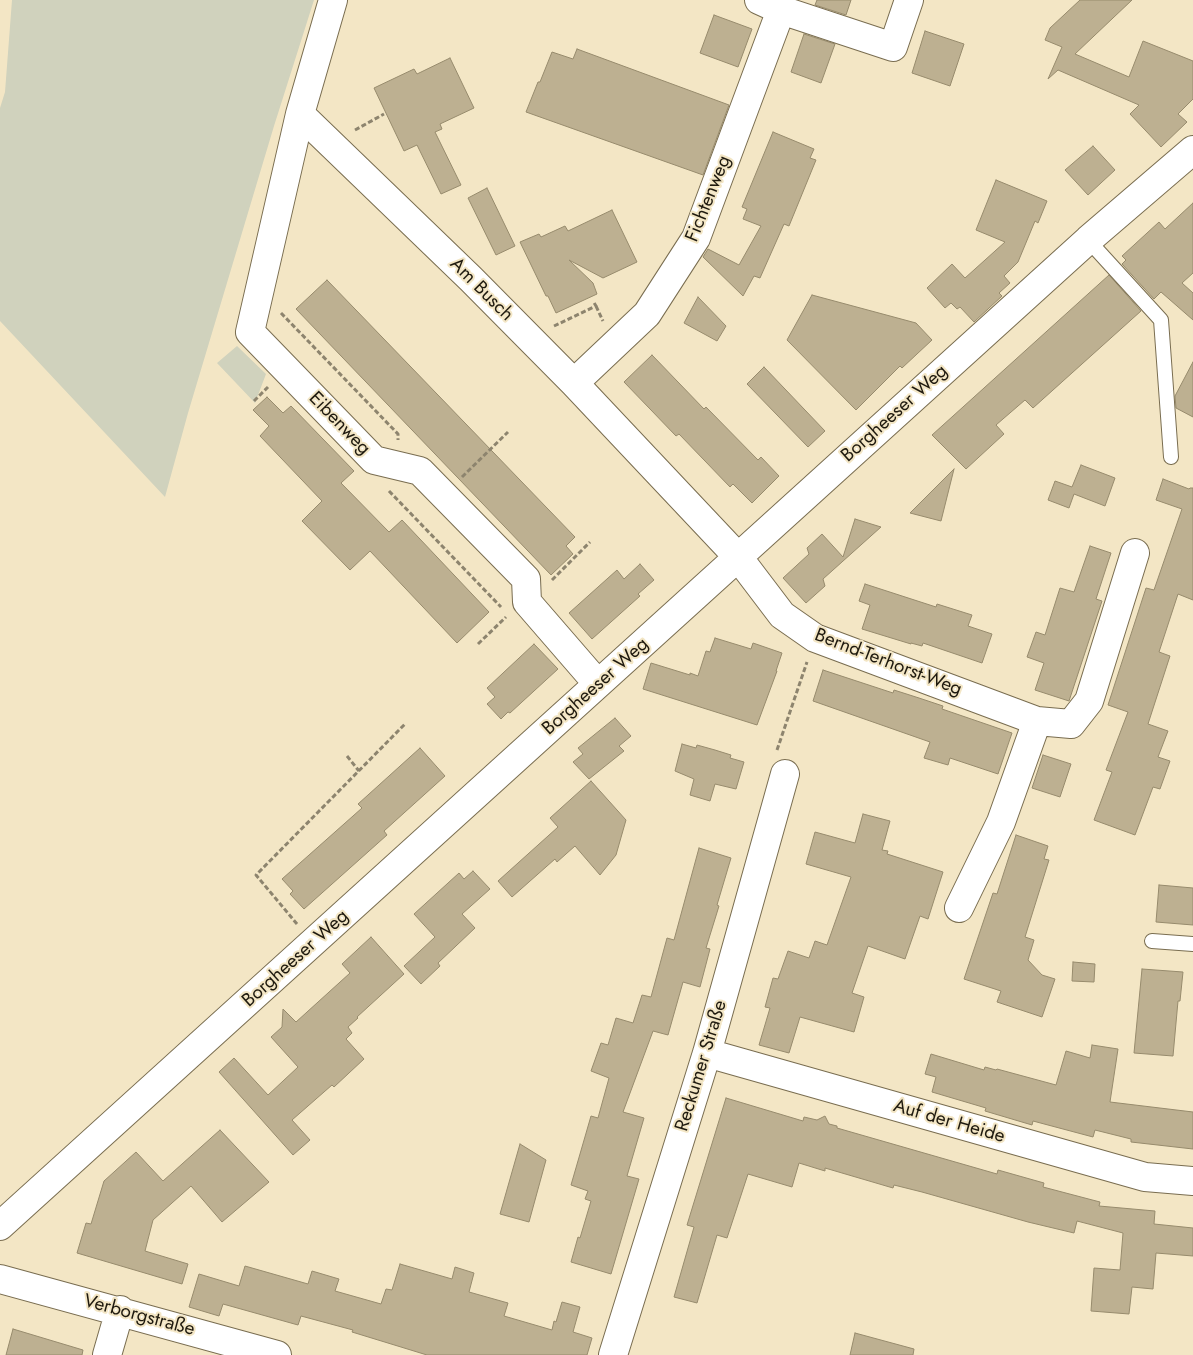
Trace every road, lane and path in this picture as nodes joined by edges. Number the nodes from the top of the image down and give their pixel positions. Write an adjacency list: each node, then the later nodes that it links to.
1 (333, 0): 4 (street)
2 (909, 0): 3 (street, Fichtenweg)
3 (770, 5): 14 (street, Fichtenweg)
4 (300, 114): 6 (street, Am Busch); 9 (street, Eibenweg)
5 (384, 114): 6 (path)
6 (330, 143): 14 (street, Am Busch)
7 (1193, 150): 8 (street, Borgheeser Weg)
8 (1088, 240): 16 (lane); 21 (street, Borgheeser Weg)
9 (260, 291): 17 (path); 17 (street, Eibenweg)
10 (593, 301): 11 (path)
11 (596, 306): 12 (path); 13 (path)
12 (603, 322)
13 (552, 327)
14 (574, 383): 21 (street, Am Busch)
15 (508, 432): 18 (path)
16 (1171, 457)
17 (391, 476): 18 (street, Eibenweg); 22 (path)
18 (443, 495): 22 (street, Eibenweg)
19 (590, 542): 22 (path)
20 (1135, 553): 26 (street, Bernd-Terhorst-Weg)
21 (738, 557): 23 (street, Bernd-Terhorst-Weg); 25 (street, Borgheeser Weg)
22 (518, 608): 24 (path); 25 (street)
23 (816, 638): 26 (street, Bernd-Terhorst-Weg); 30 (path)
24 (478, 644)
25 (598, 684): 33 (street, Borgheeser Weg)
26 (1037, 721): 31 (street)
27 (405, 724): 29 (path)
28 (346, 756): 29 (path)
29 (359, 771): 33 (path)
30 (785, 774): 35 (street, Reckumer Straße)
31 (959, 908)
32 (1152, 941): 34 (lane)
33 (314, 943): 37 (street, Borgheeser Weg)
34 (1193, 944)
35 (707, 1053): 36 (street, Auf der Heide); 42 (street, Reckumer Straße)
36 (1193, 1181)
37 (0, 1226)
38 (0, 1279): 39 (street, Verborgstraße)
39 (120, 1310): 40 (street); 41 (street, Verborgstraße)
40 (106, 1355)
41 (277, 1355)
42 (613, 1355)

